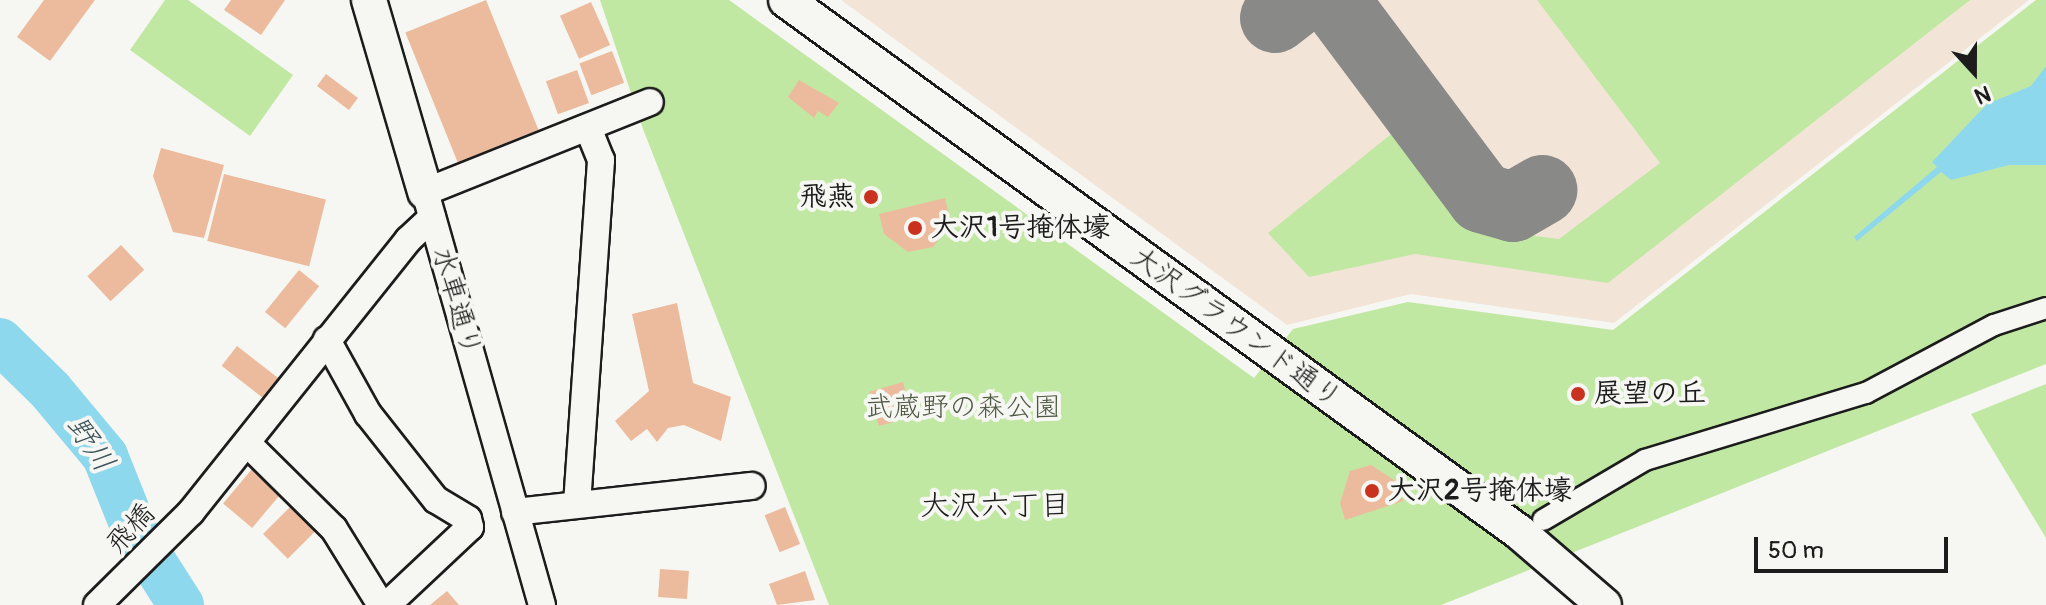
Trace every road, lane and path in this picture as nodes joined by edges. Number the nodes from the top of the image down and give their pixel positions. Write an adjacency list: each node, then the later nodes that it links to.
1 (369, 0): 5 (street, 水車通り)
2 (786, 0): 15 (street, 大沢グラウンド通り)
3 (650, 102): 4 (street)
4 (588, 127): 5 (street); 10 (street)
5 (429, 205): 7 (street, 飛橋); 11 (street, 水車通り)
6 (2046, 308): 12 (street)
7 (327, 340): 8 (street, 飛橋); 8 (street)
8 (247, 443): 13 (street, 飛橋)
9 (752, 486): 10 (street)
10 (577, 504): 11 (street)
11 (515, 512): 14 (street, 水車通り)
12 (1543, 520)
13 (97, 605)
14 (542, 605)
15 (1604, 605)

